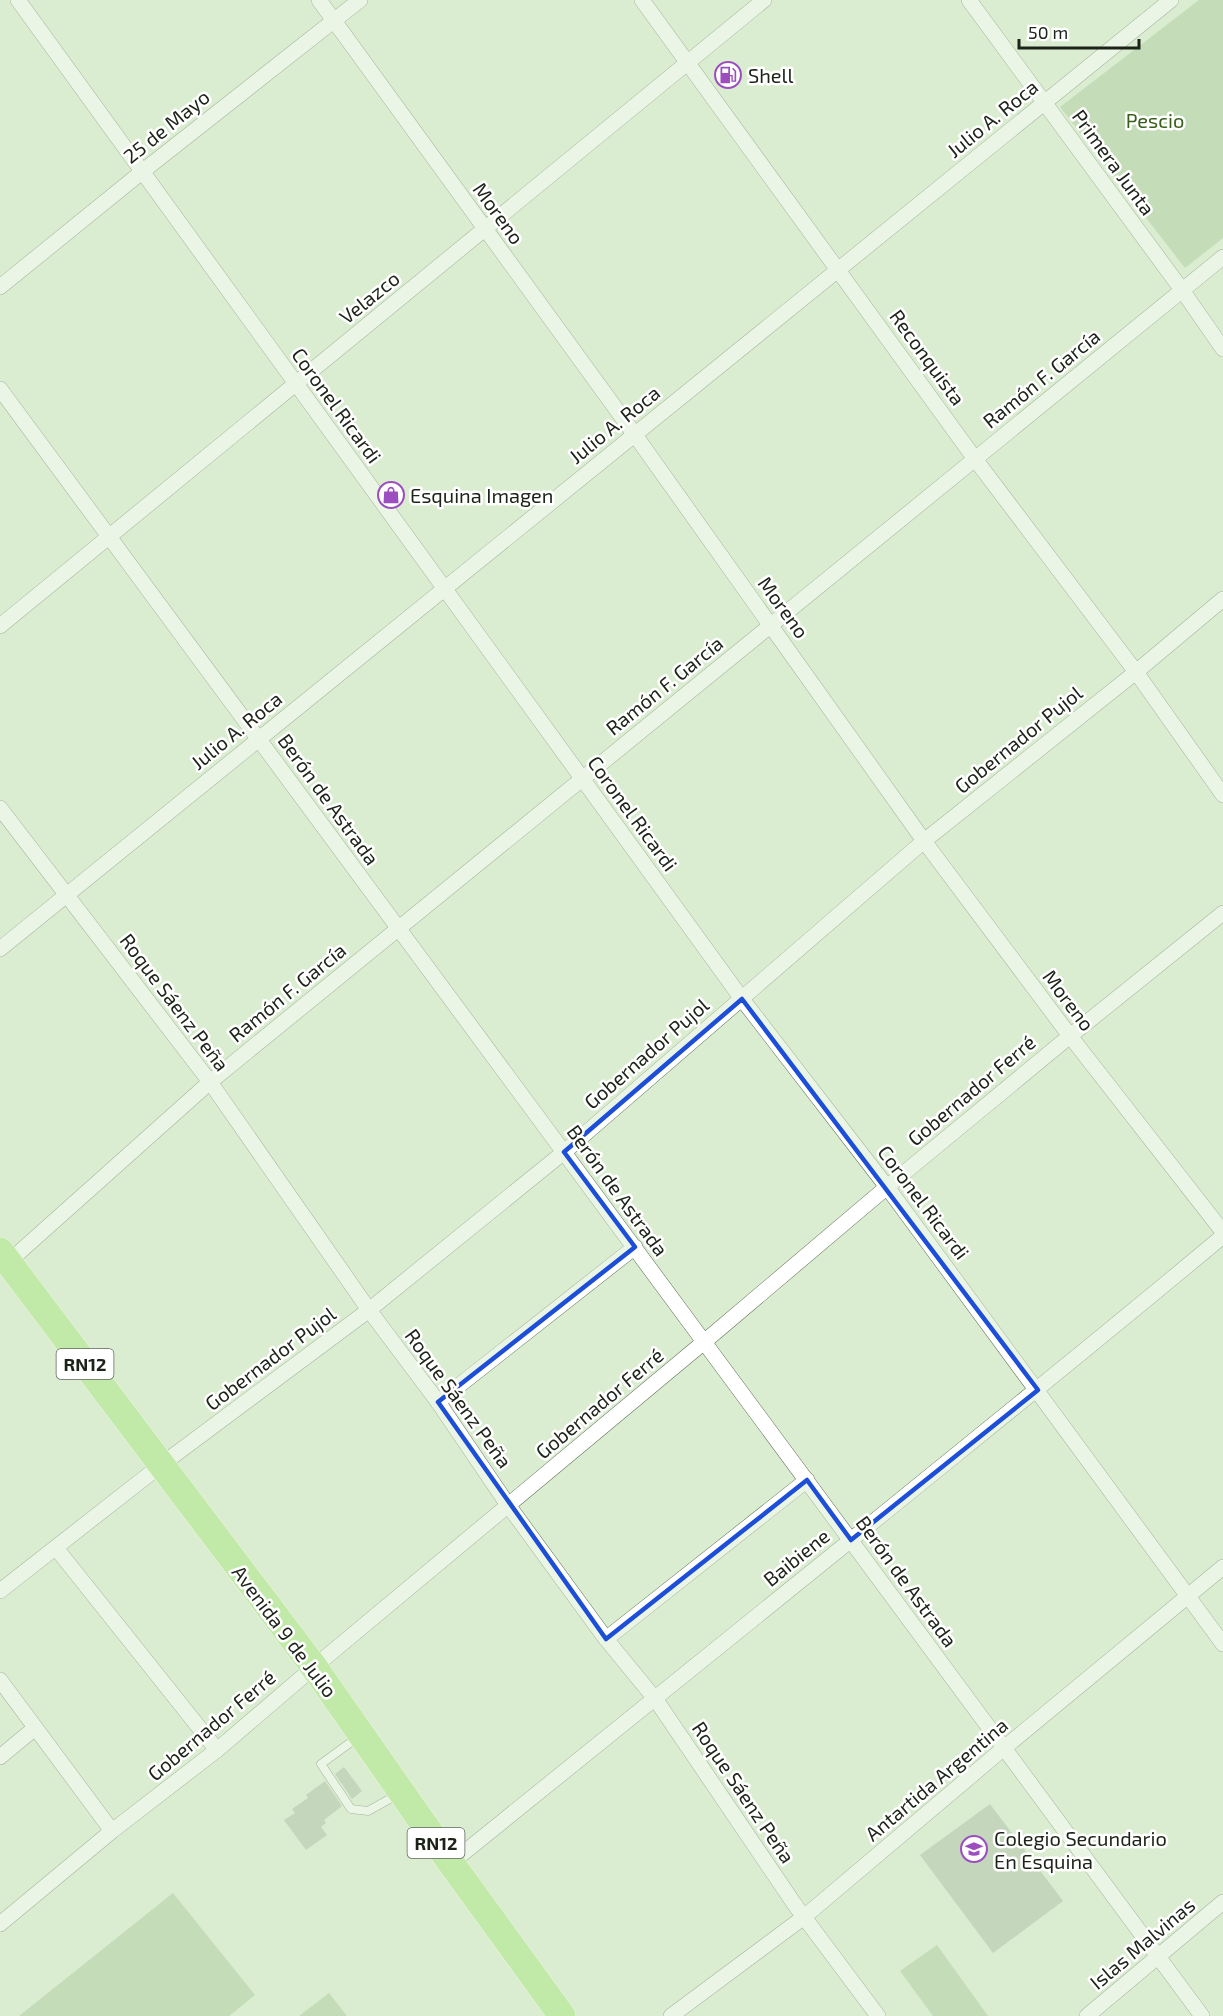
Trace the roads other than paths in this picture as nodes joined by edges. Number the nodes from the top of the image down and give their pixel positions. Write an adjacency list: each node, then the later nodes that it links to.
1 (18, 0): 11 (street, Coronel Ricardi)
2 (319, 0): 8 (street, Moreno)
3 (360, 0): 8 (street, 25 de Mayo)
4 (642, 0): 9 (street, Reconquista)
5 (764, 0): 9 (street, Velazco)
6 (969, 0): 10 (street, Primera Junta)
7 (1171, 0): 10 (street, Julio A. Roca)
8 (333, 20): 11 (street, 25 de Mayo); 12 (street, Moreno)
9 (687, 63): 12 (street, Velazco); 14 (street, Reconquista)
10 (1044, 102): 14 (street, Julio A. Roca); 16 (street, Primera Junta)
11 (143, 171): 15 (street, 25 de Mayo); 18 (street, Coronel Ricardi)
12 (485, 229): 18 (street, Velazco); 20 (street, Moreno)
13 (1223, 257): 16 (street, Ramón F. García)
14 (839, 269): 20 (street, Julio A. Roca); 21 (street, Reconquista)
15 (0, 287)
16 (1182, 290): 17 (street, Primera Junta); 21 (street, Ramón F. García)
17 (1223, 349)
18 (296, 384): 22 (street, Velazco); 23 (street, Coronel Ricardi)
19 (0, 388): 22 (street, Berón de Astrada)
20 (634, 435): 23 (street, Julio A. Roca); 25 (street, Moreno)
21 (975, 459): 25 (street, Ramón F. García); 27 (street, Reconquista)
22 (109, 536): 26 (street, Velazco); 28 (street, Berón de Astrada)
23 (445, 588): 28 (street, Julio A. Roca); 29 (street, Coronel Ricardi)
24 (1223, 599): 27 (street, Gobernador Pujol)
25 (771, 625): 29 (street, Ramón F. García); 32 (street, Moreno)
26 (0, 626)
27 (1136, 672): 30 (street, Reconquista); 32 (street, Gobernador Pujol)
28 (259, 739): 33 (street, Julio A. Roca); 35 (street, Berón de Astrada)
29 (582, 779): 35 (street, Ramón F. García); 37 (street, Coronel Ricardi)
30 (1223, 795)
31 (0, 808): 33 (street, Roque Sáenz Peña)
32 (924, 841): 37 (street, Gobernador Pujol); 38 (street, Moreno)
33 (67, 895): 36 (street, Julio A. Roca); 39 (street, Roque Sáenz Peña)
34 (1223, 912): 38 (street, Gobernador Ferré)
35 (398, 928): 39 (street, Ramón F. García); 40 (street, Berón de Astrada)
36 (0, 949)
37 (742, 999): 40 (street, Gobernador Pujol); 41 (street, Coronel Ricardi)
38 (1070, 1036): 41 (street, Gobernador Ferré); 42 (street, Moreno)
39 (210, 1082): 44 (street, Ramón F. García); 45 (street, Roque Sáenz Peña)
40 (564, 1152): 43 (street, Berón de Astrada); 45 (street, Gobernador Pujol)
41 (887, 1187): 46 (street, Gobernador Ferré); 47 (street, Coronel Ricardi)
42 (1223, 1234): 47 (street, Baibiene)
43 (634, 1247): 46 (street, Berón de Astrada); 48 (street)
44 (3, 1261): 49 (highway, Avenida 9 de Julio / RN12)
45 (369, 1310): 48 (street, Roque Sáenz Peña); 49 (street, Gobernador Pujol)
46 (705, 1342): 50 (street, Berón de Astrada); 51 (street, Gobernador Ferré)
47 (1038, 1390): 52 (street, Baibiene); 56 (street, Coronel Ricardi)
48 (438, 1402): 51 (street, Roque Sáenz Peña)
49 (161, 1465): 53 (street, Gobernador Pujol); 59 (highway, Avenida 9 de Julio / RN12)
50 (807, 1480): 52 (street, Berón de Astrada); 57 (street)
51 (508, 1505): 57 (street, Roque Sáenz Peña); 59 (street, Gobernador Ferré)
52 (851, 1540): 61 (street, Baibiene); 64 (street, Berón de Astrada)
53 (56, 1548): 55 (street, Gobernador Pujol); 65 (street)
54 (1223, 1567): 56 (street, Antartida Argentina)
55 (0, 1591)
56 (1188, 1596): 58 (street, Coronel Ricardi); 64 (street, Antartida Argentina)
57 (606, 1639): 61 (street, Roque Sáenz Peña)
58 (1223, 1644)
59 (314, 1667): 63 (highway, Avenida 9 de Julio / RN12); 65 (street, Gobernador Ferré)
60 (0, 1680): 62 (street)
61 (656, 1700): 69 (street, Baibiene); 71 (street, Roque Sáenz Peña)
62 (35, 1728): 66 (street); 68 (street)
63 (361, 1735): 67 (highway, Avenida 9 de Julio / RN12); 67 (lane)
64 (1004, 1748): 71 (street, Antartida Argentina); 73 (street, Berón de Astrada)
65 (217, 1750): 68 (street, Gobernador Ferré)
66 (0, 1757)
67 (401, 1792): 69 (highway, Avenida 9 de Julio / RN12)
68 (112, 1832): 72 (street, Gobernador Ferré)
69 (451, 1863): 74 (highway, Avenida 9 de Julio / RN12)
70 (1223, 1902): 73 (street, Islas Malvinas)
71 (804, 1917): 75 (street, Antartida Argentina); 76 (street, Roque Sáenz Peña)
72 (0, 1924)
73 (1158, 1956): 77 (street, Islas Malvinas); 78 (street, Berón de Astrada)
74 (562, 2016)
75 (671, 2016)
76 (878, 2016)
77 (1087, 2016)
78 (1202, 2016)

